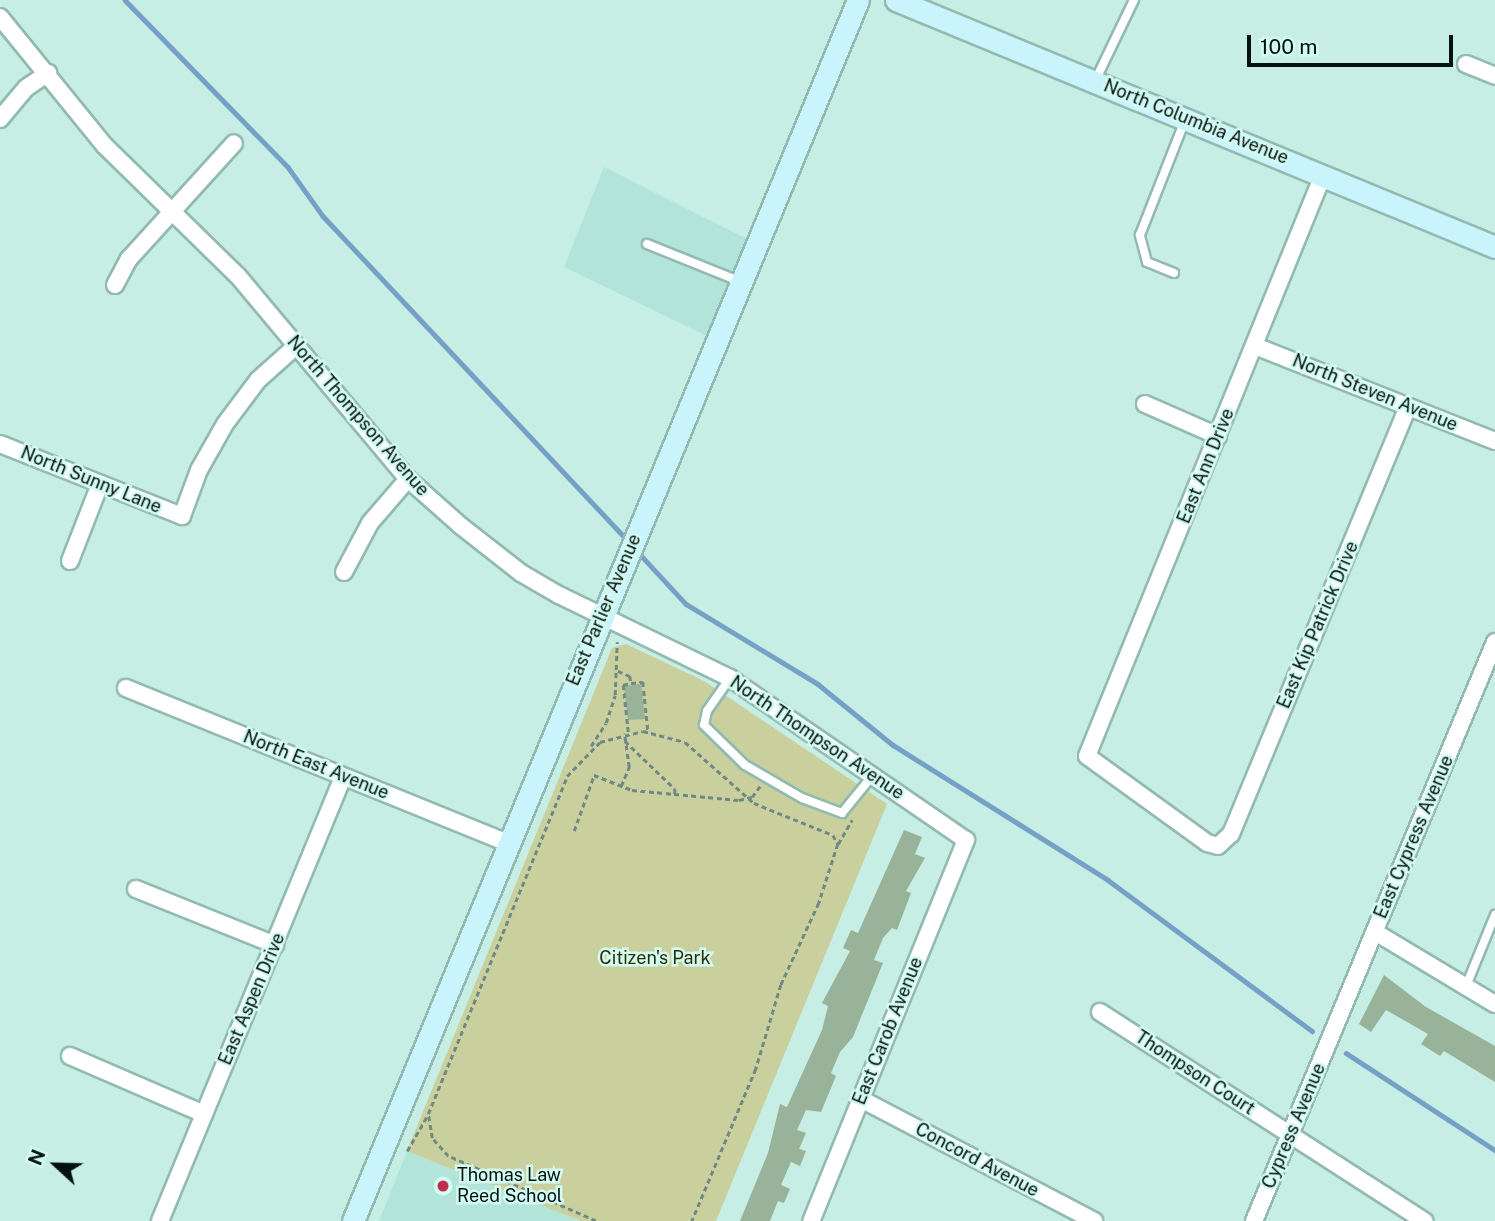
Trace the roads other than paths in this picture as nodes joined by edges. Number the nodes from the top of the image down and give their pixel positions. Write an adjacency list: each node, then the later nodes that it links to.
1 (858, 0): 17 (street, East Parlier Avenue)
2 (896, 0): 8 (street, North Columbia Avenue)
3 (1134, 0): 8 (lane)
4 (0, 17): 6 (street, North Thompson Avenue)
5 (1466, 64): 7 (street)
6 (48, 73): 10 (street); 13 (street, North Thompson Avenue)
7 (1495, 76)
8 (1095, 81): 9 (street, North Columbia Avenue)
9 (1186, 117): 12 (street, North Columbia Avenue); 16 (lane)
10 (0, 119)
11 (234, 143): 13 (street)
12 (1323, 175): 15 (street, North Columbia Avenue); 20 (street, East Ann Drive)
13 (172, 212): 18 (street); 19 (street, North Thompson Avenue)
14 (647, 244): 17 (lane)
15 (1495, 247)
16 (1174, 273)
17 (741, 282): 30 (street, East Parlier Avenue)
18 (115, 285)
19 (296, 345): 26 (street, North Thompson Avenue); 27 (street, North Sunny Lane)
20 (1255, 346): 22 (street, North Steven Avenue); 23 (street, East Ann Drive)
21 (1145, 404): 23 (street)
22 (1408, 407): 24 (street, North Steven Avenue); 34 (street, East Kip Patrick Drive)
23 (1218, 436): 34 (street, East Ann Drive)
24 (1495, 441)
25 (0, 444): 27 (street, North Sunny Lane)
26 (408, 479): 29 (street); 30 (street, North Thompson Avenue)
27 (100, 484): 28 (street)
28 (70, 561)
29 (344, 572)
30 (601, 615): 32 (street, North Thompson Avenue); 38 (street, East Parlier Avenue)
31 (1495, 642): 41 (street, East Cypress Avenue)
32 (730, 678): 35 (street, North Thompson Avenue); 35 (lane)
33 (126, 688): 36 (street, North East Avenue)
34 (1087, 756)
35 (873, 775): 37 (street, North Thompson Avenue)
36 (343, 777): 38 (street, North East Avenue); 42 (street, East Aspen Drive)
37 (965, 840): 48 (street, East Carob Avenue)
38 (506, 842): 52 (street, East Parlier Avenue)
39 (136, 889): 42 (street)
40 (1495, 915): 43 (lane)
41 (1375, 932): 43 (street); 46 (street, East Cypress Avenue)
42 (275, 946): 49 (street, East Aspen Drive)
43 (1466, 986): 44 (street)
44 (1495, 1004)
45 (1100, 1012): 50 (street, Thompson Court)
46 (1334, 1031): 50 (street, Cypress Avenue)
47 (70, 1056): 49 (street)
48 (861, 1098): 53 (street, East Carob Avenue); 54 (street, Concord Avenue)
49 (205, 1114): 51 (street, East Aspen Drive)
50 (1290, 1135): 55 (street, Cypress Avenue); 56 (street, Thompson Court)
51 (160, 1221)
52 (352, 1221)
53 (811, 1221)
54 (1094, 1221)
55 (1254, 1221)
56 (1424, 1221)

